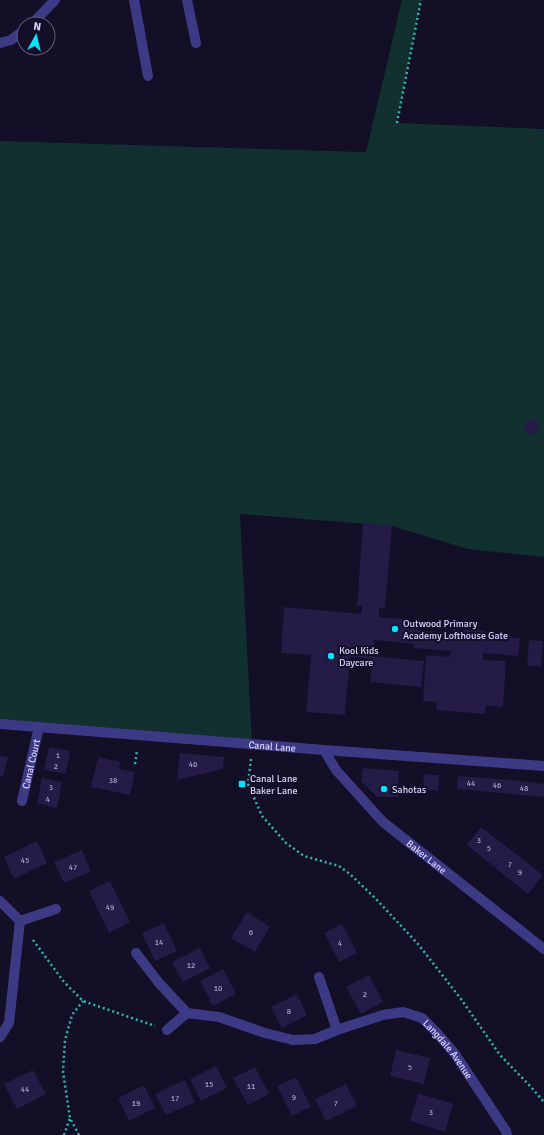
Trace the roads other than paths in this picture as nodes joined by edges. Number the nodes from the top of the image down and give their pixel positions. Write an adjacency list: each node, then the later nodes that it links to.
1 (55, 0): 4 (street)
2 (134, 0): 8 (street)
3 (187, 0): 7 (street)
4 (40, 16)
5 (16, 36): 6 (street)
6 (0, 43)
7 (196, 43)
8 (148, 76)
9 (0, 724): 10 (street, Canal Lane)
10 (39, 727): 11 (street, Canal Lane); 13 (street, Canal Court)
11 (324, 750): 12 (street, Canal Lane); 17 (street, Baker Lane)
12 (544, 766)
13 (22, 801)
14 (0, 901): 16 (street)
15 (56, 909): 16 (street)
16 (20, 921): 23 (street)
17 (544, 949)
18 (136, 953): 20 (street)
19 (319, 977): 22 (street)
20 (187, 1012): 21 (street); 22 (street, Langdale Avenue)
21 (167, 1030)
22 (337, 1030): 24 (street, Langdale Avenue)
23 (0, 1037)
24 (507, 1135)

